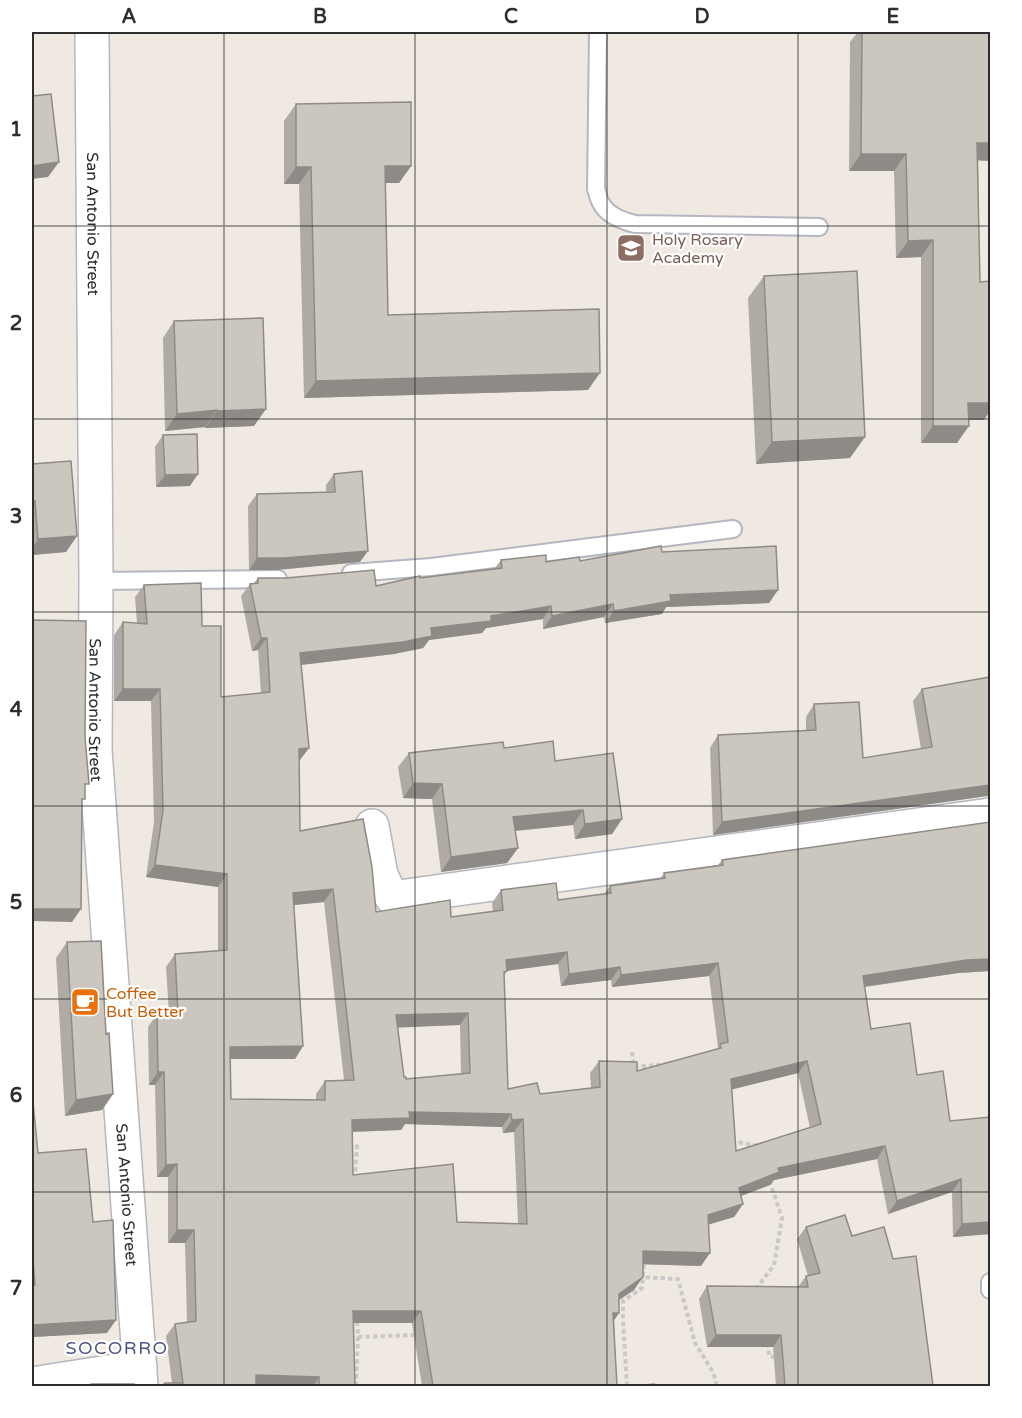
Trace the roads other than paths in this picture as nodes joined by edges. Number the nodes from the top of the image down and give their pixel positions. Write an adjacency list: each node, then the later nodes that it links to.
1 (92, 32): 7 (street, San Antonio Street)
2 (598, 32): 3 (lane)
3 (819, 227)
4 (733, 529): 5 (lane)
5 (336, 575)
6 (288, 579): 7 (lane)
7 (96, 581): 12 (street, San Antonio Street)
8 (990, 815): 9 (street)
9 (372, 826)
10 (990, 1282): 11 (lane)
11 (990, 1290)
12 (140, 1377): 13 (street)
13 (32, 1384)

